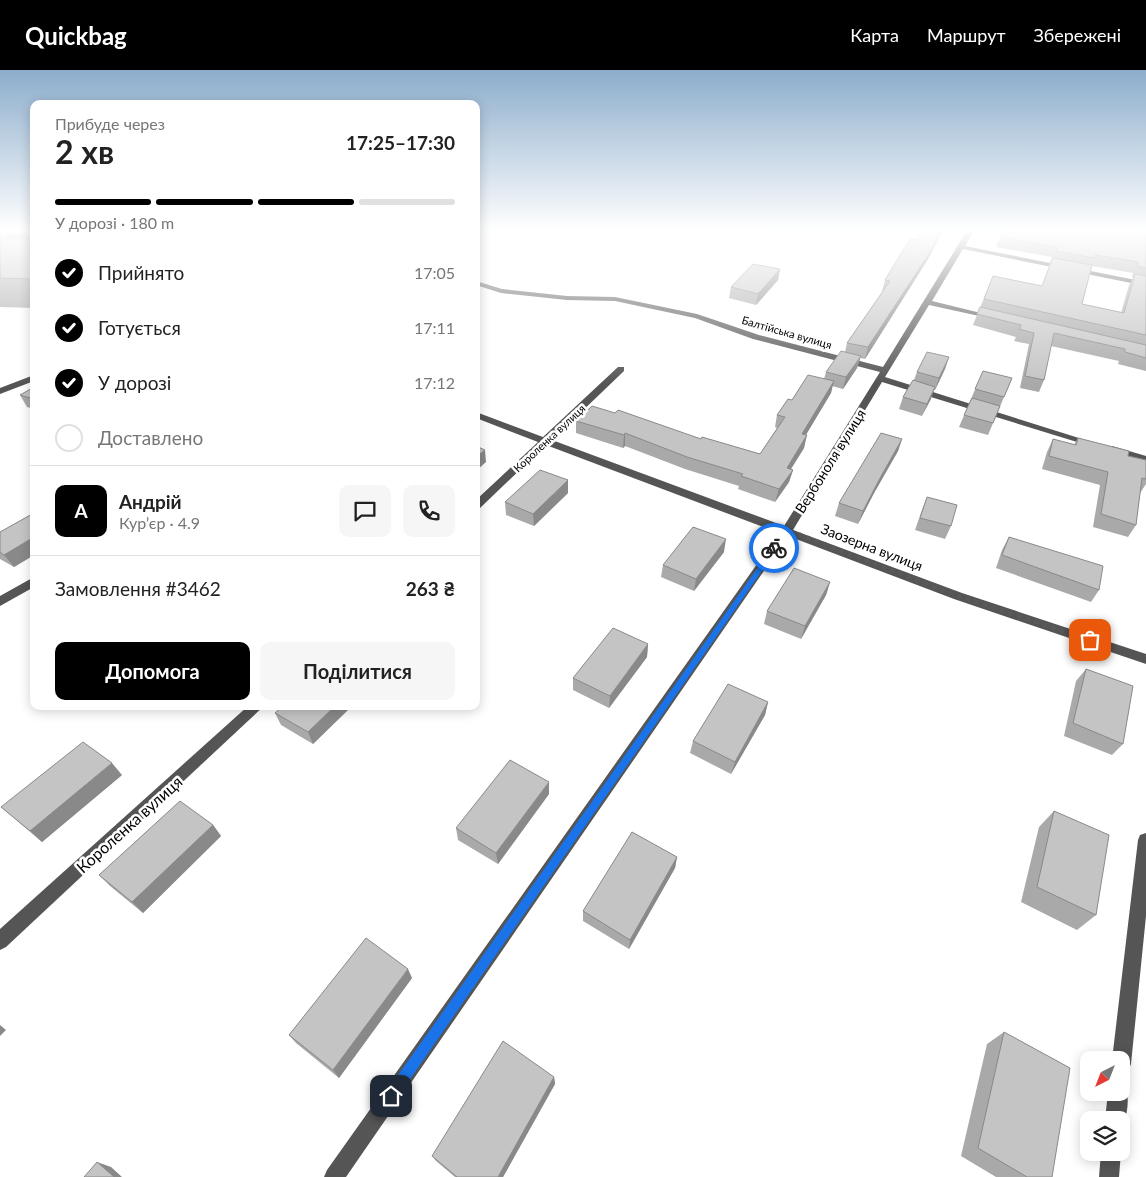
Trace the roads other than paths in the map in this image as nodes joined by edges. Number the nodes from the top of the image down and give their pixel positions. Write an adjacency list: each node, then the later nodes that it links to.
1 (940, 281): 5 (street, Вербоноля вулиця)
2 (1129, 281): 4 (street)
3 (480, 284): 8 (street, Балтійська вулиця)
4 (1146, 284)
5 (927, 302): 6 (street); 8 (street, Вербоноля вулиця)
6 (1003, 320)
7 (621, 369): 12 (street, Короленка вулиця)
8 (884, 375): 13 (street, Балтійська вулиця); 15 (street, Вербоноля вулиця)
9 (30, 380): 10 (street)
10 (0, 391)
11 (480, 417): 12 (street, Заозерна вулиця)
12 (546, 442): 14 (street, Короленка вулиця); 15 (street, Заозерна вулиця)
13 (1146, 460)
14 (480, 502)
15 (787, 530): 18 (street, Заозерна вулиця); 24 (street, Вербоноля вулиця)
16 (30, 583): 17 (street)
17 (0, 602)
18 (1146, 659)
19 (253, 710): 21 (street, Короленка вулиця)
20 (1146, 840): 22 (street)
21 (0, 941)
22 (1122, 1051)
23 (1111, 1161): 25 (street)
24 (334, 1177)
25 (1109, 1177)

